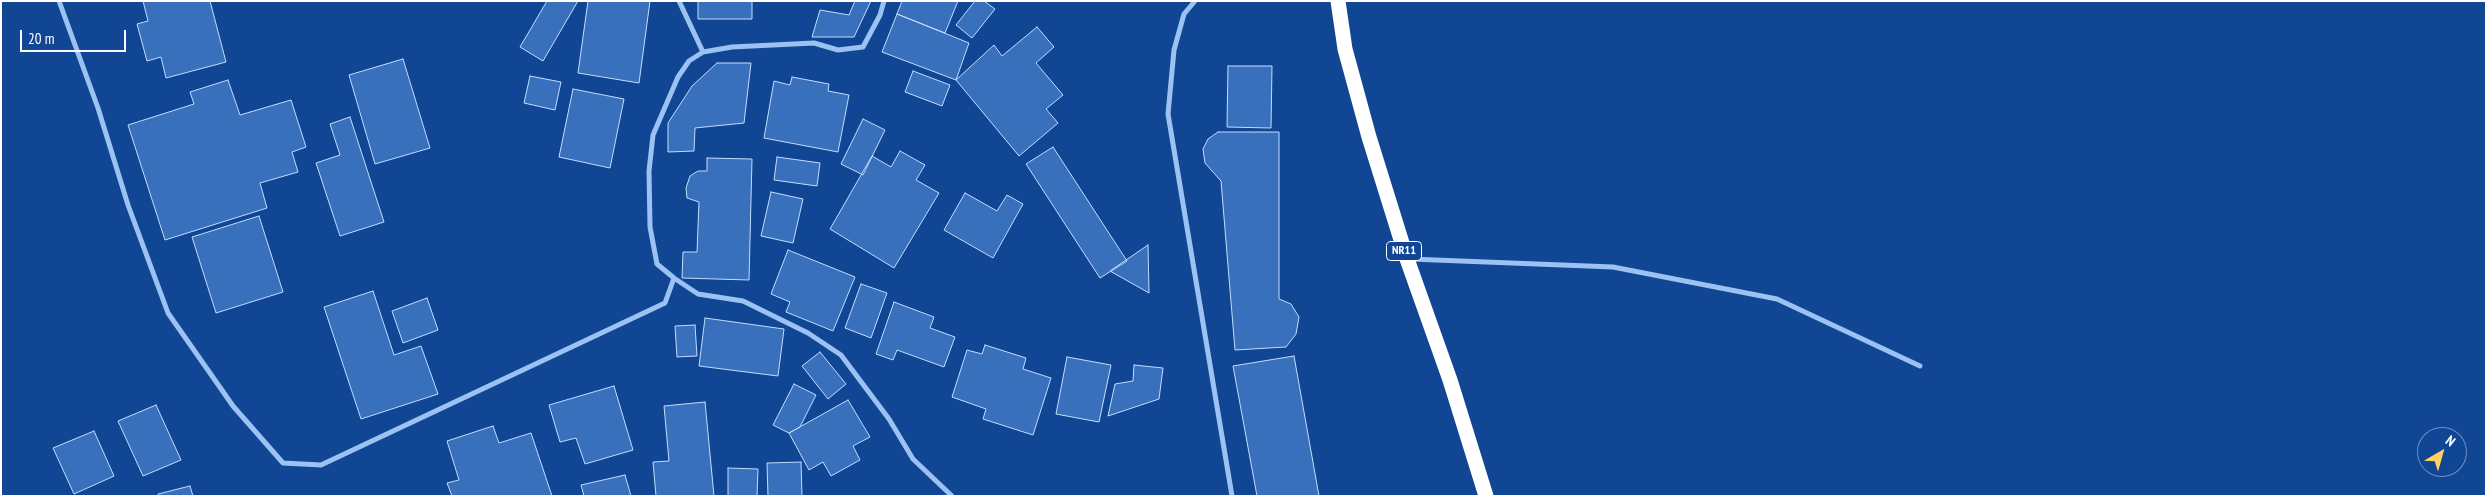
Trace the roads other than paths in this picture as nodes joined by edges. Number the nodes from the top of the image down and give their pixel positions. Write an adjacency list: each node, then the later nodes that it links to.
1 (59, 1): 8 (street)
2 (679, 1): 6 (street)
3 (884, 1): 6 (street)
4 (1195, 1): 11 (street)
5 (1338, 1): 7 (highway, NR11)
6 (704, 52): 8 (street)
7 (1407, 258): 9 (street); 12 (highway, NR11)
8 (674, 278): 10 (street)
9 (1920, 366)
10 (952, 496)
11 (1232, 496)
12 (1486, 496)

